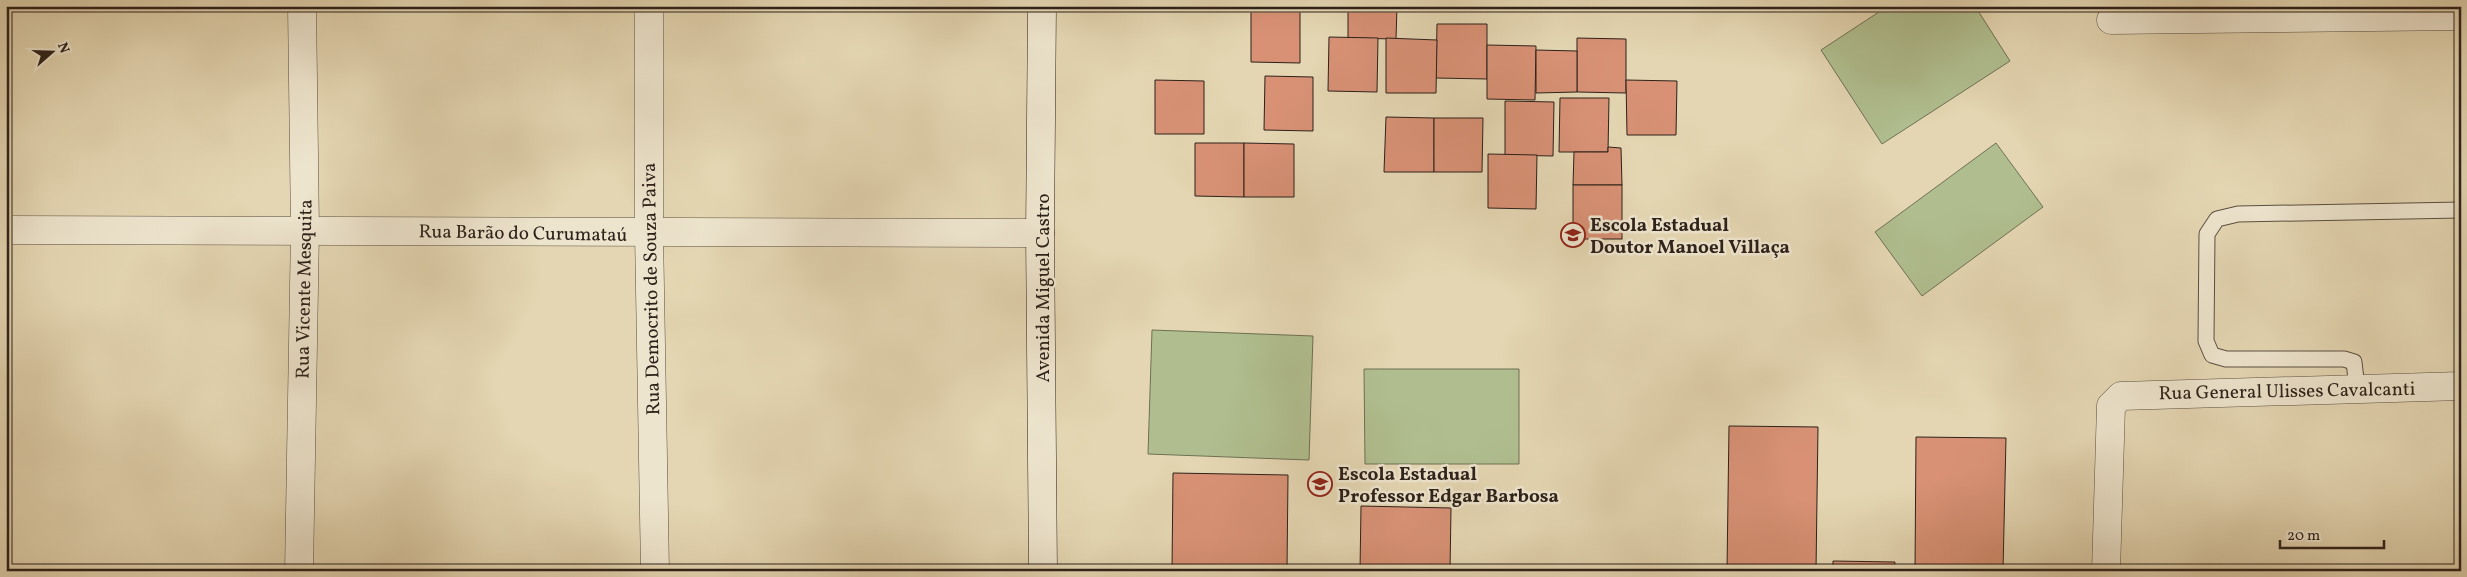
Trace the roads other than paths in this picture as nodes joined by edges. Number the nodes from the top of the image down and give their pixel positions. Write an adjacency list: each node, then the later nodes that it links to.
1 (302, 6): 8 (street, Rua Vicente Mesquita)
2 (649, 6): 9 (street, Rua Democrito de Souza Paiva)
3 (1042, 6): 10 (street, Avenida Miguel Castro)
4 (2461, 16): 5 (street)
5 (2110, 20)
6 (2461, 210): 12 (lane)
7 (6, 230): 8 (street, Rua Barão do Curumataú)
8 (305, 230): 9 (street, Rua Barão do Curumataú); 13 (street, Rua Vicente Mesquita)
9 (648, 233): 10 (street, Rua Barão do Curumataú); 14 (street, Rua Democrito de Souza Paiva)
10 (1040, 233): 15 (street, Avenida Miguel Castro)
11 (2461, 386): 12 (street, Rua General Ulisses Cavalcanti)
12 (2357, 388): 16 (street, Rua General Ulisses Cavalcanti)
13 (299, 571)
14 (655, 571)
15 (1043, 571)
16 (2106, 571)

